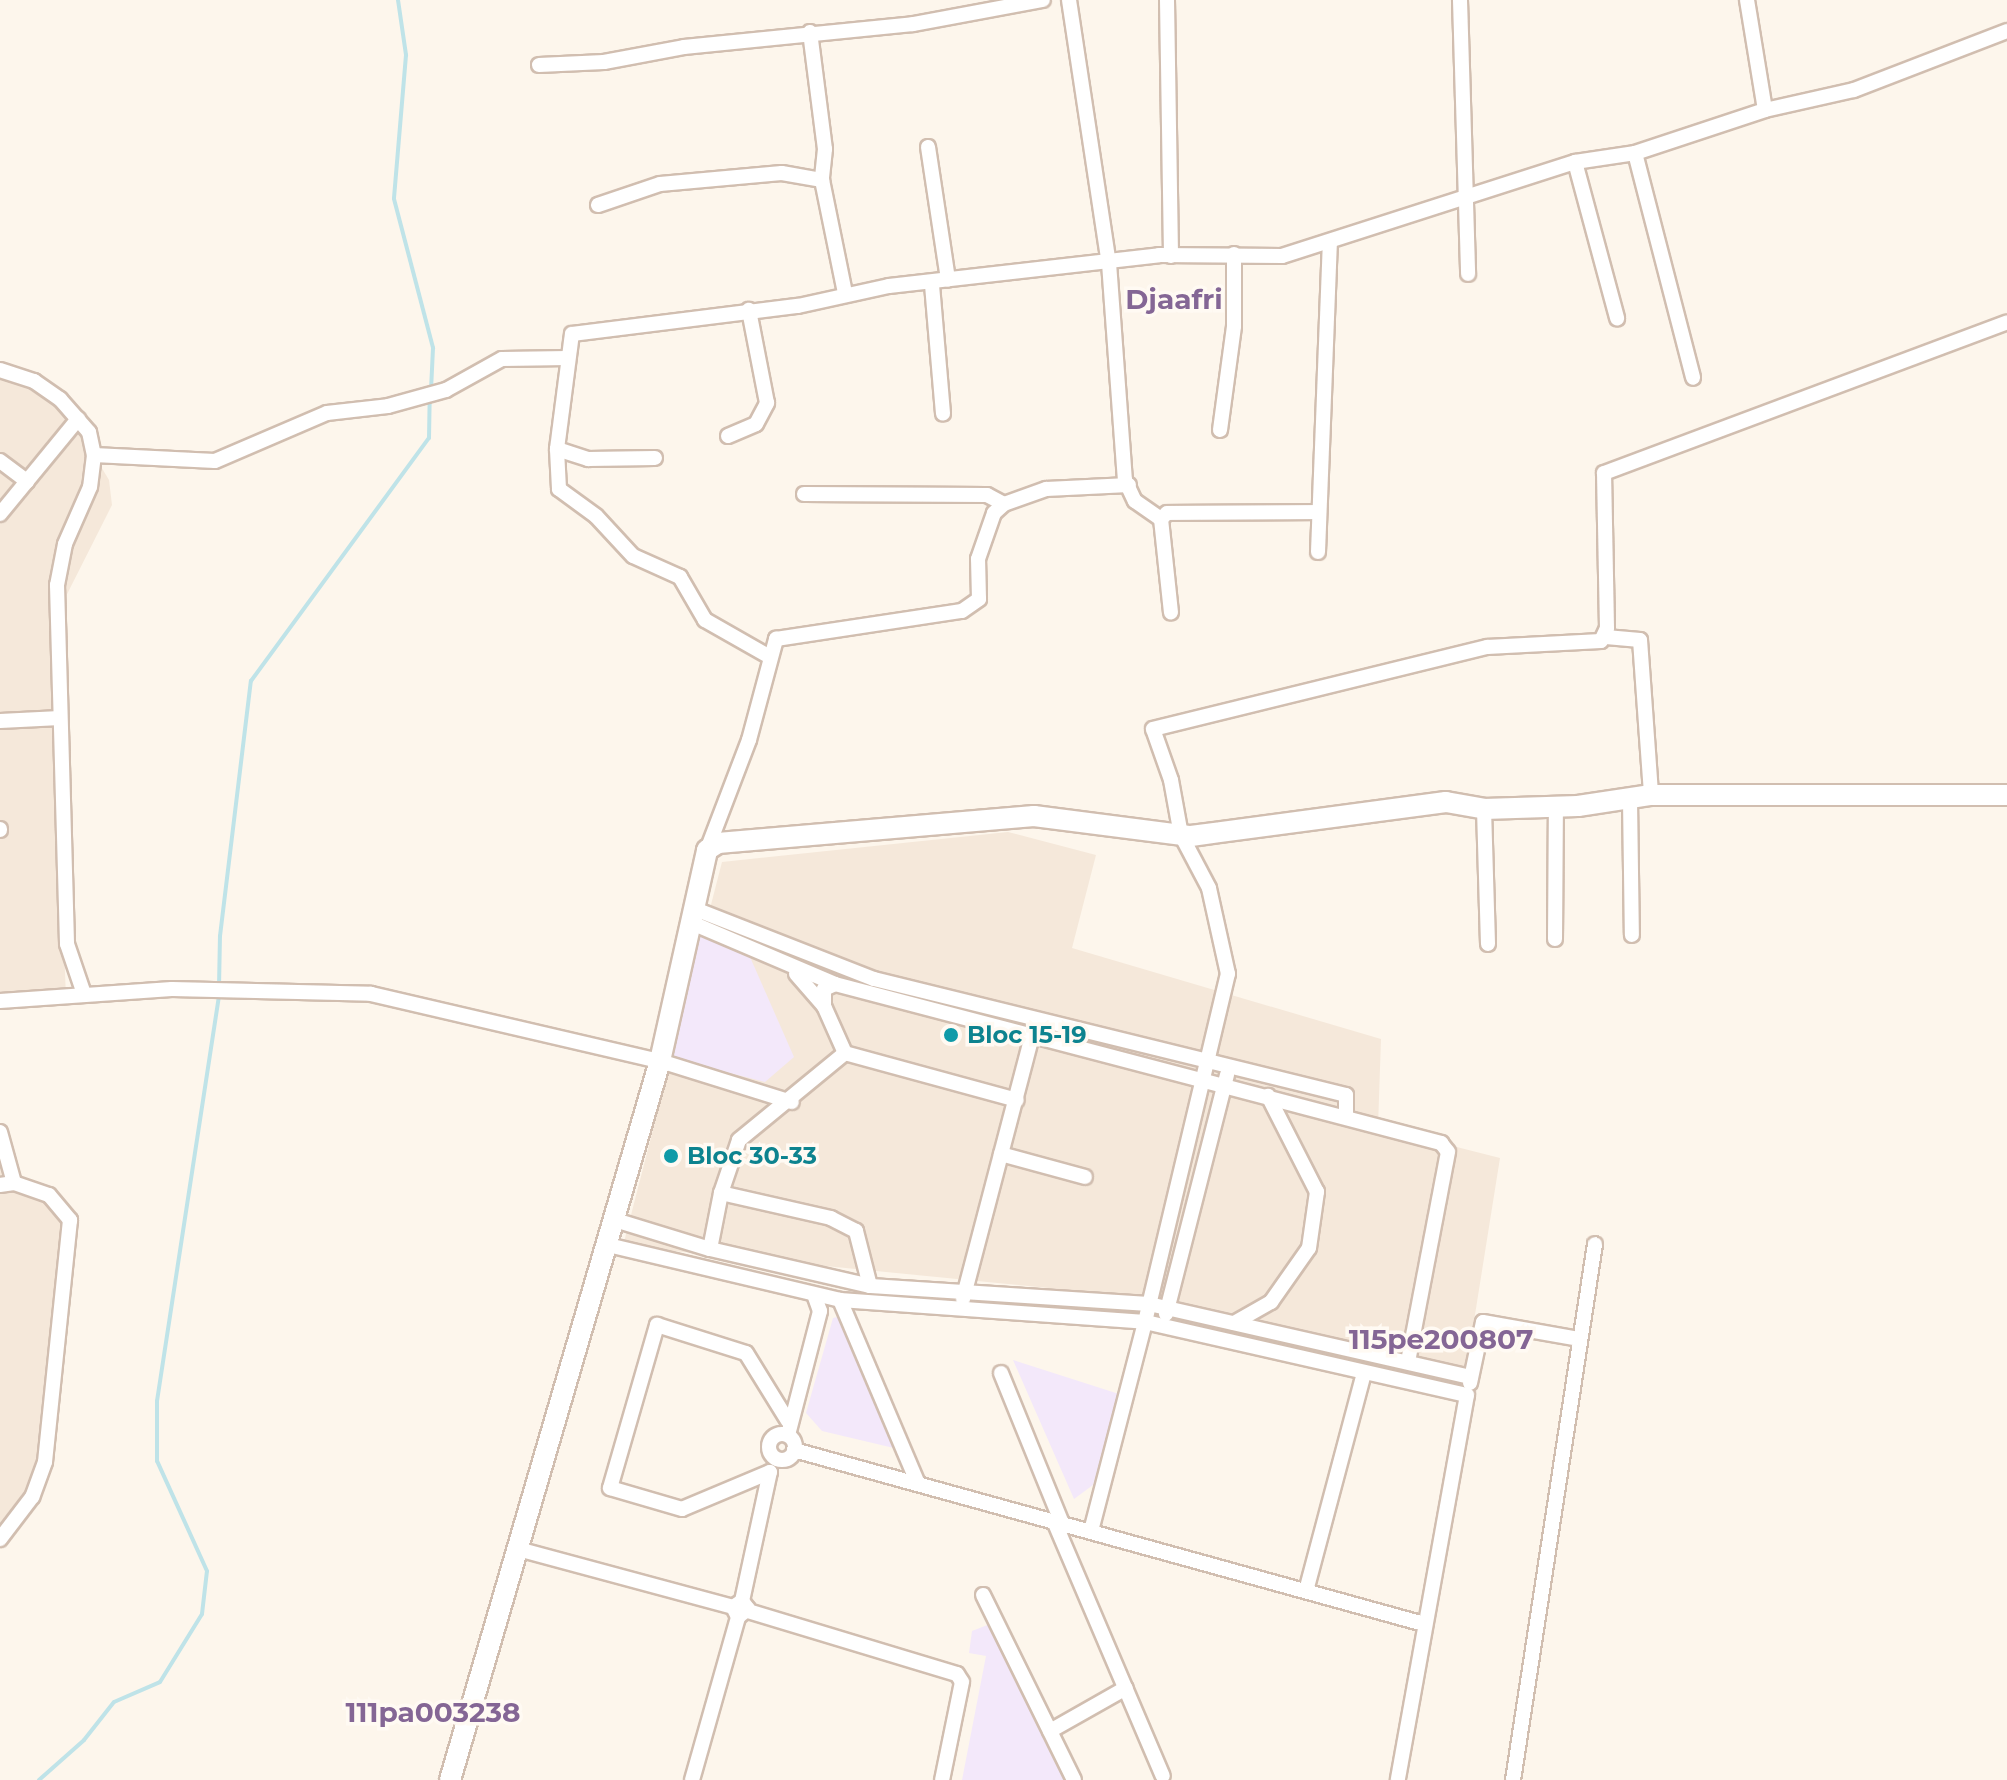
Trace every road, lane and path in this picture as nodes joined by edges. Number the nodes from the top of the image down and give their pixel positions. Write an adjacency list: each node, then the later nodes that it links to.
1 (1043, 0): 7 (street)
2 (1069, 0): 19 (street)
3 (1167, 0): 18 (street)
4 (1460, 0): 14 (street)
5 (1747, 0): 9 (street)
6 (2007, 31): 9 (street)
7 (810, 32): 8 (street); 13 (street)
8 (539, 65)
9 (1765, 110): 11 (street)
10 (928, 147): 21 (street)
11 (1635, 153): 12 (street); 29 (street)
12 (1575, 162): 14 (street); 25 (street)
13 (822, 180): 15 (street); 23 (street)
14 (1465, 198): 16 (street); 20 (street)
15 (598, 205)
16 (1330, 243): 17 (street); 42 (street)
17 (1234, 254): 18 (street); 32 (street)
18 (1171, 256): 19 (street)
19 (1109, 263): 21 (street); 39 (street)
20 (1468, 274)
21 (948, 280): 22 (street)
22 (932, 285): 23 (street); 30 (street)
23 (845, 293): 24 (street)
24 (749, 310): 27 (street); 33 (street)
25 (1617, 318)
26 (2007, 322): 47 (street)
27 (568, 358): 34 (street); 35 (street)
28 (0, 370): 31 (street)
29 (1693, 378)
30 (943, 414)
31 (78, 419): 35 (street); 38 (street)
32 (1220, 430)
33 (728, 436)
34 (557, 449): 36 (street); 48 (street)
35 (94, 455): 49 (street)
36 (655, 458)
37 (0, 461): 38 (street)
38 (27, 481): 43 (street)
39 (1129, 485): 41 (street); 44 (street)
40 (804, 494): 41 (street)
41 (1004, 504): 48 (street)
42 (1319, 512): 44 (street); 45 (street)
43 (0, 514)
44 (1161, 519): 46 (street)
45 (1318, 552)
46 (1171, 612)
47 (1606, 637): 52 (street); 55 (street)
48 (770, 657): 56 (street)
49 (60, 718): 50 (street); 63 (street)
50 (0, 721)
51 (2007, 795): 52 (street)
52 (1641, 797): 53 (street); 58 (street)
53 (1556, 807): 54 (street); 59 (street)
54 (1484, 809): 55 (street); 60 (street)
55 (1181, 835): 56 (street); 68 (street)
56 (707, 850): 57 (street)
57 (694, 916): 61 (street); 68 (street); 69 (street)
58 (1632, 935)
59 (1555, 939)
60 (1488, 944)
61 (769, 957): 62 (street); 65 (street)
62 (835, 984): 65 (street); 66 (street)
63 (84, 994): 64 (street); 69 (street)
64 (0, 1001)
65 (824, 1006): 67 (street)
66 (1033, 1033): 71 (street); 74 (street)
67 (845, 1053): 74 (street); 75 (street)
68 (1208, 1060): 70 (street); 71 (street)
69 (660, 1061): 75 (street); 82 (street)
70 (1230, 1065): 72 (street); 76 (street)
71 (1204, 1079): 72 (street); 90 (street)
72 (1224, 1084): 73 (street); 92 (street)
73 (1268, 1096): 76 (street); 94 (street)
74 (1017, 1100): 78 (street)
75 (792, 1102): 81 (street)
76 (1346, 1116): 97 (street)
77 (0, 1132): 80 (street)
78 (1001, 1154): 79 (street); 87 (street)
79 (1085, 1177)
80 (7, 1184): 108 (street)
81 (721, 1193): 85 (street); 86 (street)
82 (615, 1220): 84 (street); 85 (street)
83 (1595, 1244): 96 (street)
84 (608, 1245): 88 (street); 109 (street)
85 (710, 1249): 86 (street)
86 (870, 1286): 87 (street)
87 (966, 1291): 90 (street); 91 (street)
88 (815, 1297): 89 (street); 102 (street)
89 (840, 1300): 91 (street); 105 (street)
90 (1149, 1304): 92 (street); 93 (street)
91 (961, 1307): 93 (street)
92 (1167, 1307): 94 (street); 95 (street)
93 (1145, 1322): 95 (street); 107 (street)
94 (1234, 1323): 97 (street)
95 (1163, 1326): 99 (street)
96 (1579, 1339): 100 (street); 122 (street)
97 (1408, 1362): 100 (street)
98 (1001, 1373): 106 (street)
99 (1364, 1373): 101 (street); 110 (street)
100 (1471, 1377): 101 (street)
101 (1467, 1395): 113 (street)
102 (788, 1428): 103 (street); 104 (street); 104 (street)
103 (794, 1450): 104 (street); 105 (street)
104 (774, 1465): 112 (street)
105 (917, 1481): 106 (street)
106 (1058, 1522): 107 (street); 114 (street)
107 (1091, 1531): 110 (street)
108 (0, 1539)
109 (518, 1549): 112 (street); 117 (street)
110 (1306, 1591): 113 (street)
111 (983, 1595): 115 (street)
112 (740, 1609): 118 (street); 119 (street)
113 (1424, 1624): 121 (street)
114 (1126, 1688): 115 (street); 116 (street)
115 (1050, 1731): 120 (street)
116 (1163, 1776)
117 (450, 1780)
118 (692, 1780)
119 (942, 1780)
120 (1074, 1780)
121 (1398, 1780)
122 (1513, 1780)

